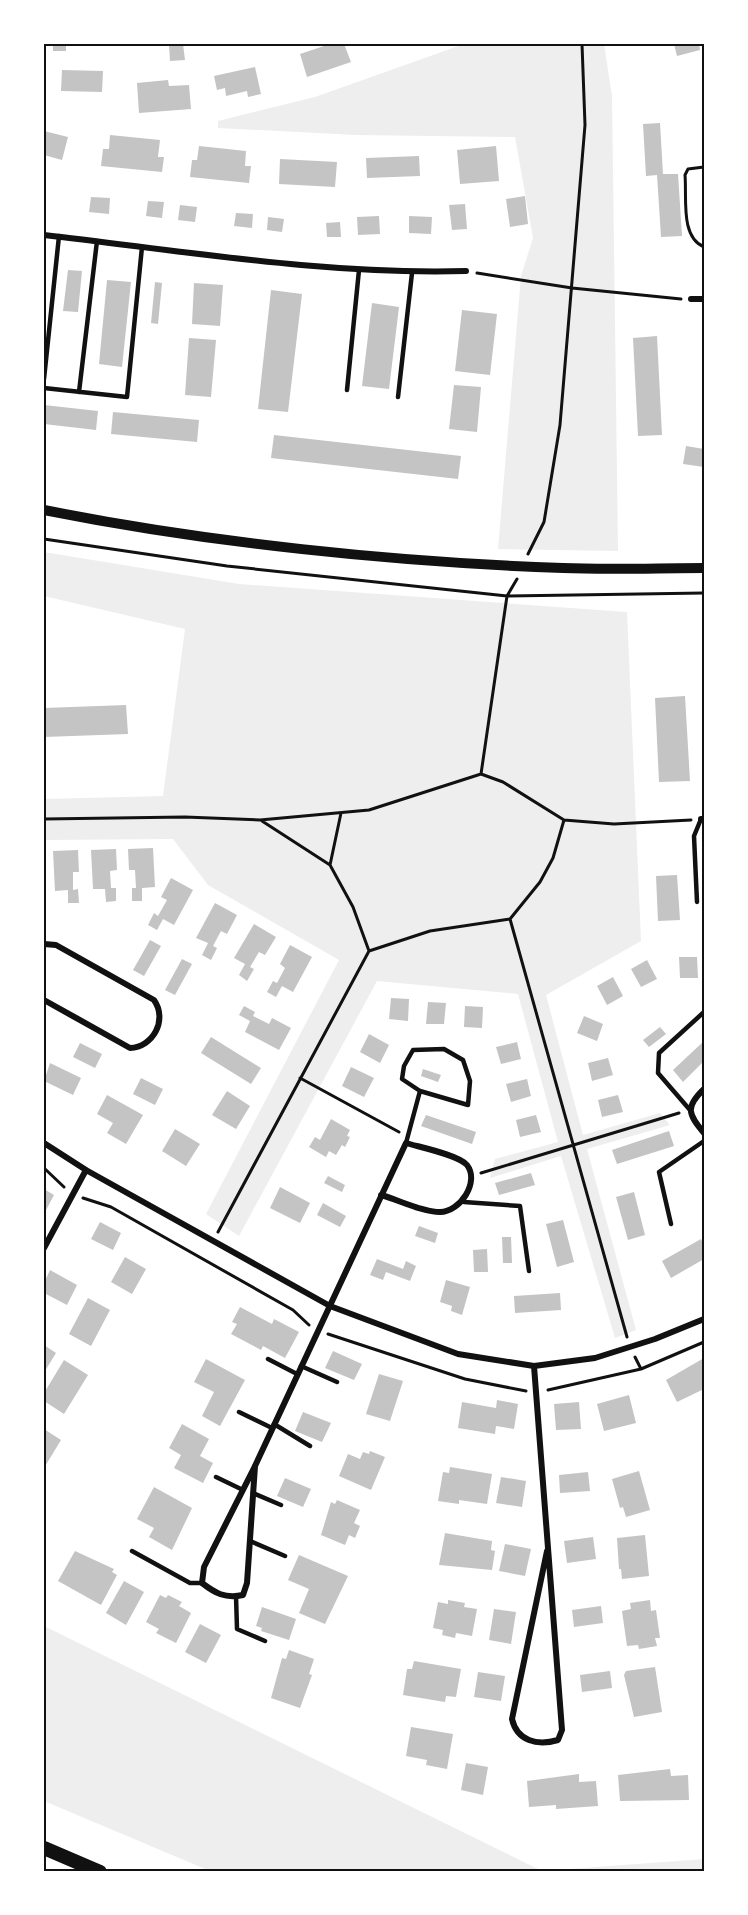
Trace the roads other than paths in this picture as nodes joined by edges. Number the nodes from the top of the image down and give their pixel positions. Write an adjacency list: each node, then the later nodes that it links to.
1 (44, 235): 2 (street)
2 (59, 237): 3 (street); 10 (lane)
3 (97, 241): 4 (street); 13 (lane)
4 (142, 247): 5 (street); 13 (lane)
5 (359, 270): 7 (street); 12 (lane)
6 (466, 272): 7 (street)
7 (412, 273): 14 (lane)
8 (705, 299): 9 (street)
9 (691, 300)
10 (44, 379)
11 (44, 388): 13 (lane)
12 (347, 390)
13 (79, 392)
14 (398, 398)
15 (44, 510): 16 (street)
16 (705, 568)
17 (703, 819): 18 (lane)
18 (697, 902)
19 (44, 944): 20 (street)
20 (44, 1000)
21 (705, 1012): 24 (lane)
22 (705, 1089): 24 (street)
23 (420, 1091): 23 (lane); 28 (lane)
24 (690, 1110): 25 (street)
25 (705, 1133)
26 (705, 1141): 32 (lane)
27 (44, 1143): 29 (street)
28 (406, 1143): 30 (street); 31 (street)
29 (86, 1170): 33 (street); 35 (street)
30 (381, 1195): 31 (street); 35 (street)
31 (464, 1202): 34 (lane)
32 (671, 1224)
33 (44, 1248)
34 (529, 1270)
35 (330, 1305): 38 (street); 39 (street)
36 (705, 1319): 39 (street)
37 (268, 1359): 40 (lane)
38 (301, 1366): 40 (street); 41 (lane)
39 (534, 1366): 52 (street)
40 (297, 1374): 43 (street)
41 (337, 1382)
42 (239, 1412): 43 (lane)
43 (273, 1426): 44 (lane); 45 (street)
44 (310, 1446)
45 (255, 1467): 47 (street); 48 (street)
46 (216, 1477): 47 (lane)
47 (243, 1490): 54 (street)
48 (253, 1493): 49 (lane); 50 (street)
49 (281, 1505)
50 (250, 1541): 53 (lane); 55 (street)
51 (132, 1551): 54 (lane)
52 (547, 1551): 52 (street)
53 (285, 1556)
54 (201, 1583): 55 (street)
55 (236, 1596): 56 (lane)
56 (265, 1641)
57 (44, 1848): 58 (highway)
58 (100, 1872)

